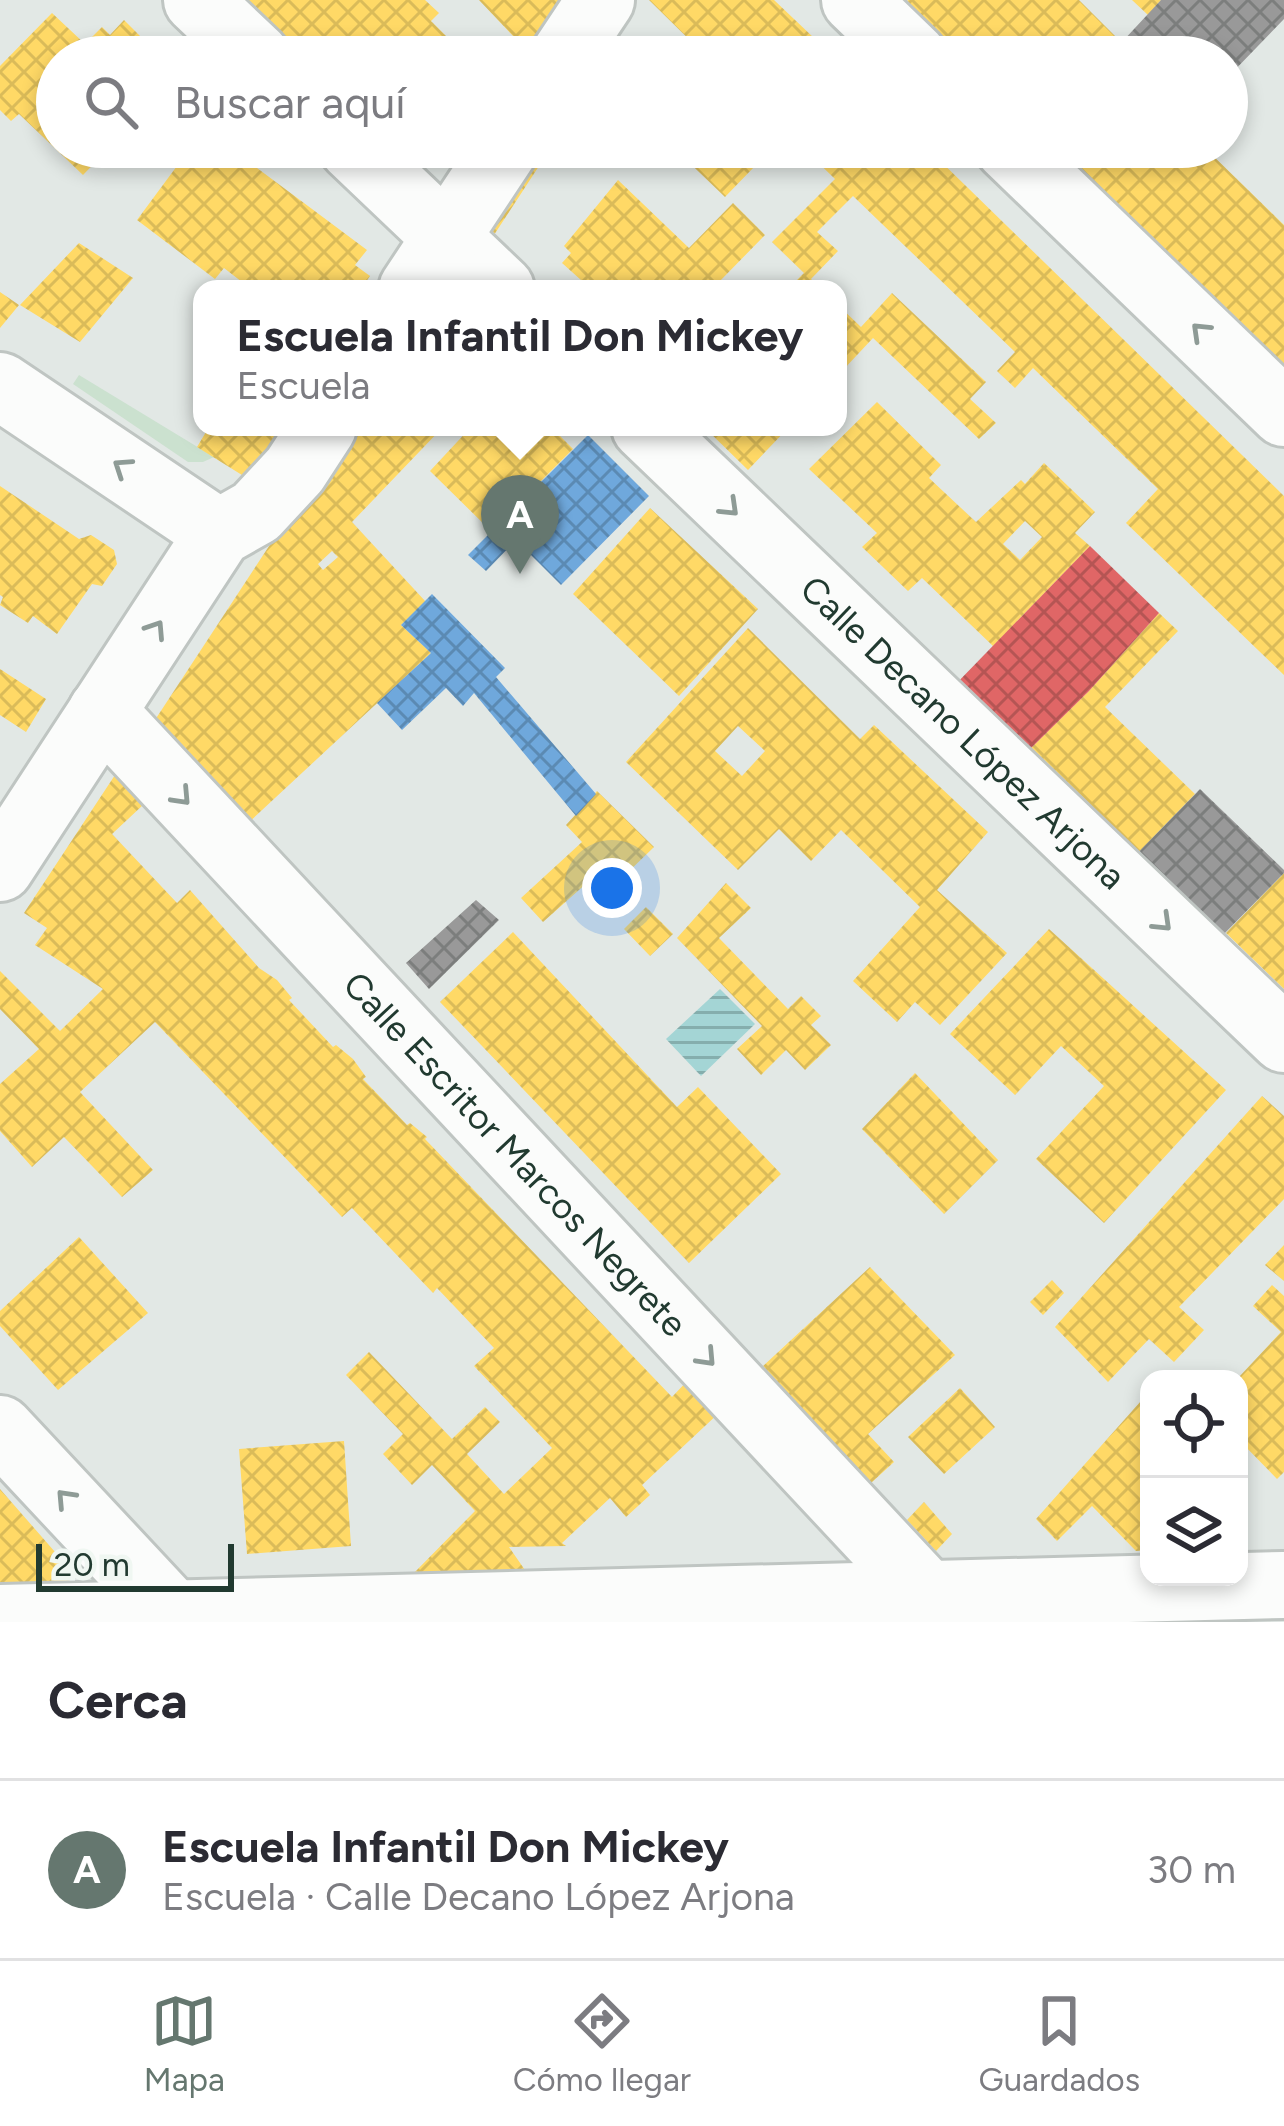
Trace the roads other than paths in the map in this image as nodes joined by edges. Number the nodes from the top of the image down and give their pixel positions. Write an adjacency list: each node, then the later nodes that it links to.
1 (197, 0): 4 (street)
2 (602, 0): 5 (street)
3 (855, 0): 6 (street)
4 (235, 36)
5 (577, 36)
6 (892, 36)
7 (366, 168): 10 (street)
8 (492, 168): 10 (street)
9 (1030, 168): 13 (street, one-way to 9)
10 (429, 263): 11 (street)
11 (476, 280)
12 (0, 386): 16 (street, one-way to 12)
13 (1284, 412)
14 (317, 436): 16 (street)
15 (654, 436): 19 (street, Calle Decano López Arjona, one-way to 19)
16 (219, 532): 17 (street, one-way to 16)
17 (102, 711): 18 (street); 22 (street, Calle Escritor Marcos Negrete, one-way to 22)
18 (1, 866)
19 (1284, 1039)
20 (0, 1429): 23 (street, one-way to 20)
21 (1284, 1589): 22 (street); 25 (street)
22 (928, 1594): 23 (street)
23 (173, 1614): 24 (street)
24 (0, 1618)
25 (1256, 1622)

